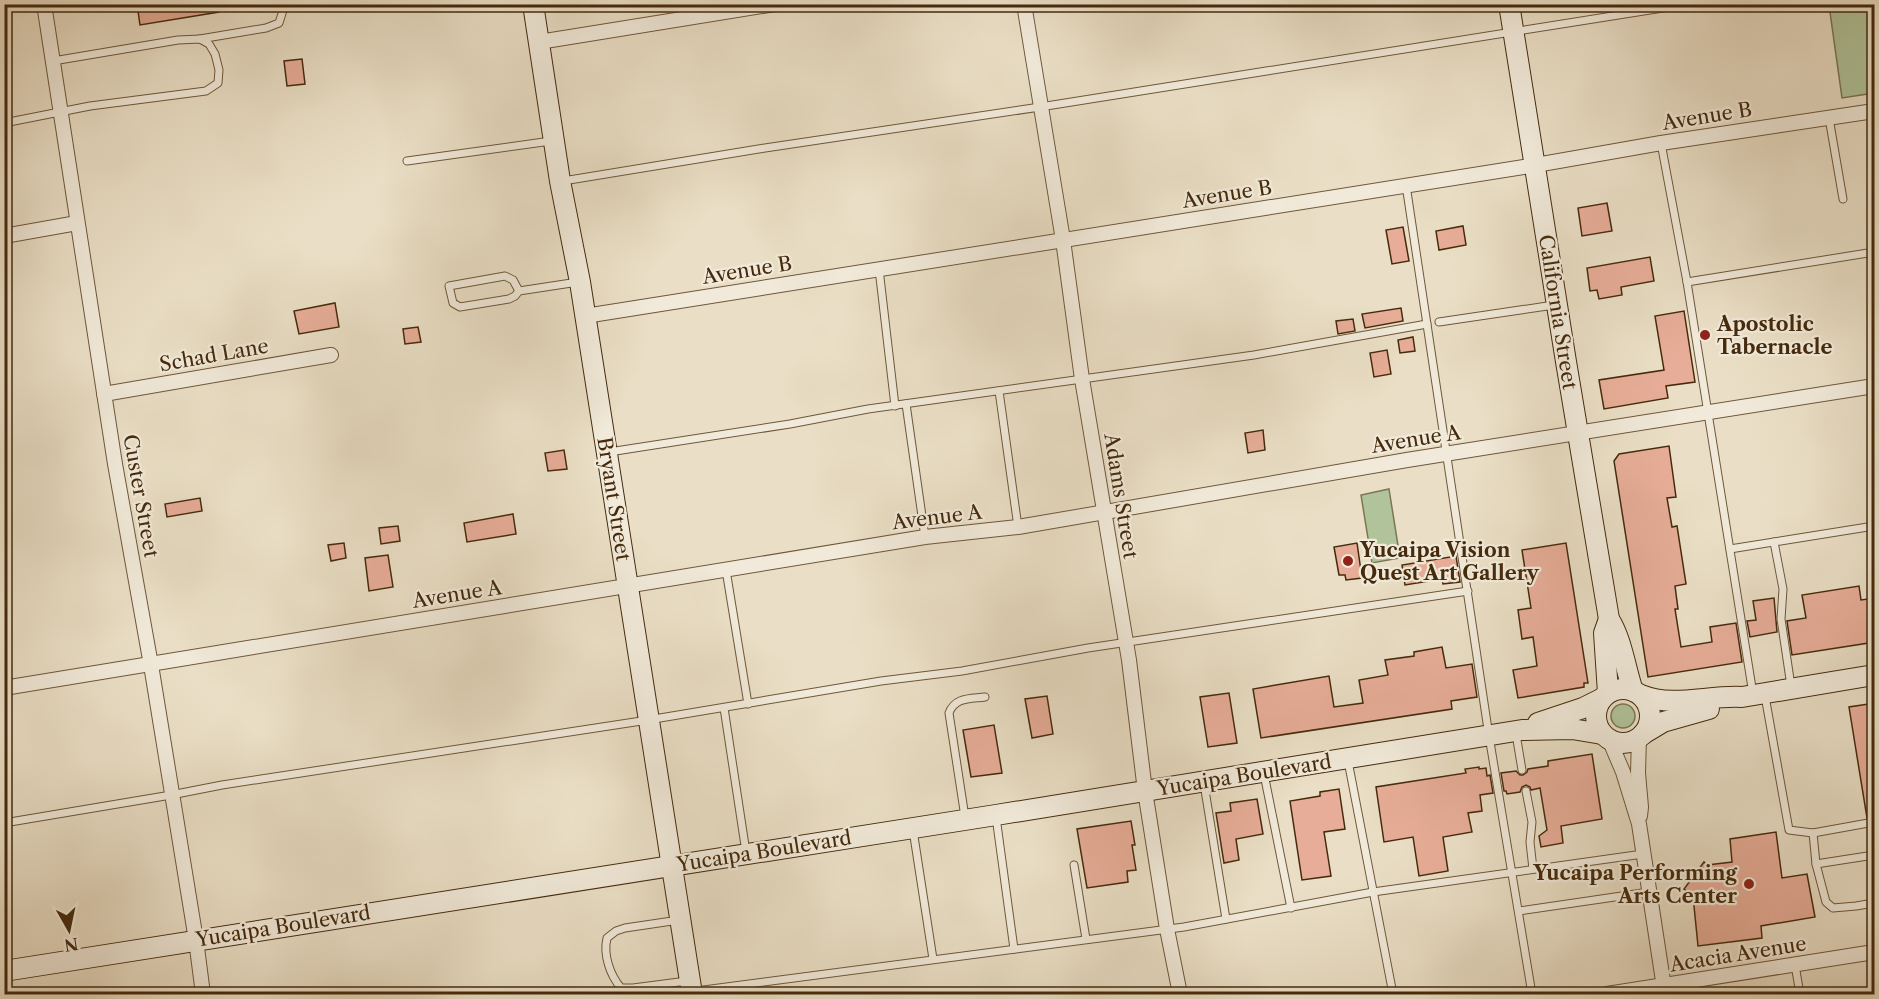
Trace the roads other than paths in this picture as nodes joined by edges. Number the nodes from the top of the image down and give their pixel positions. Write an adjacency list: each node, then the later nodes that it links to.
1 (44, 4): 11 (street, Custer Street)
2 (285, 4): 9 (lane)
3 (533, 4): 10 (street, Bryant Street)
4 (775, 4): 10 (street)
5 (1024, 4): 12 (street, Adams Street)
6 (1509, 4): 8 (street, California Street)
7 (1688, 4): 8 (lane)
8 (1513, 31): 12 (lane); 20 (street, California Street)
9 (200, 39): 11 (lane); 14 (lane)
10 (538, 42): 17 (street, Bryant Street)
11 (53, 62): 14 (street, Custer Street)
12 (1040, 106): 21 (lane); 26 (street, Adams Street)
13 (1875, 111): 15 (street, Avenue B)
14 (60, 112): 16 (lane); 24 (street, Custer Street)
15 (1829, 118): 18 (street, Avenue B); 23 (lane)
16 (4, 123)
17 (554, 141): 19 (lane); 21 (street, Bryant Street)
18 (1661, 143): 20 (street, Avenue B); 30 (lane)
19 (407, 161)
20 (1536, 165): 22 (street, Avenue B); 32 (street, California Street)
21 (560, 182): 29 (street, Bryant Street)
22 (1406, 185): 26 (street, Avenue B); 35 (lane)
23 (1842, 199)
24 (77, 223): 25 (street); 40 (street, Custer Street)
25 (4, 236)
26 (1063, 240): 28 (street, Avenue B); 37 (street, Adams Street)
27 (1875, 252): 30 (lane)
28 (879, 269): 33 (street, Avenue B); 42 (lane)
29 (580, 282): 31 (lane); 33 (street, Bryant Street)
30 (1687, 282): 43 (lane)
31 (519, 291): 31 (lane)
32 (1556, 304): 34 (lane); 44 (street, California Street)
33 (585, 316): 45 (street, Bryant Street)
34 (1439, 322)
35 (1427, 324): 37 (lane); 46 (lane)
36 (331, 355): 40 (street, Schad Lane)
37 (1082, 379): 39 (lane); 47 (street, Adams Street)
38 (1875, 386): 43 (street, Avenue A)
39 (999, 391): 41 (lane); 49 (lane)
40 (104, 394): 58 (street, Custer Street)
41 (906, 404): 42 (lane); 50 (lane)
42 (895, 406): 45 (lane)
43 (1708, 413): 44 (street, Avenue A); 52 (lane)
44 (1578, 434): 46 (street, Avenue A); 56 (street, California Street)
45 (607, 452): 54 (street, Bryant Street)
46 (1447, 454): 47 (street, Avenue A); 55 (lane)
47 (1104, 511): 49 (street, Avenue A); 57 (street, Adams Street)
48 (1875, 526): 51 (lane)
49 (1018, 527): 50 (street, Avenue A)
50 (925, 537): 53 (street, Avenue A)
51 (1774, 542): 52 (lane); 61 (lane)
52 (1730, 549): 63 (lane)
53 (726, 570): 54 (street, Avenue A); 66 (lane)
54 (627, 586): 58 (street, Avenue A); 68 (street, Bryant Street)
55 (1468, 591): 57 (lane); 70 (lane)
56 (1609, 619): 62 (street, California Street); 64 (street, California Street)
57 (1126, 643): 66 (lane); 77 (street, Adams Street)
58 (151, 665): 60 (street, Avenue A); 79 (street, Custer Street)
59 (1875, 675): 61 (street)
60 (4, 688)
61 (1791, 689): 63 (street)
62 (1637, 693): 63 (street); 64 (street); 71 (street)
63 (1753, 695): 71 (street); 86 (lane)
64 (1604, 696): 69 (street, Yucaipa Boulevard); 72 (street)
65 (985, 697): 81 (lane)
66 (748, 704): 67 (lane)
67 (724, 708): 68 (lane); 87 (lane)
68 (648, 720): 79 (lane); 92 (street, Bryant Street)
69 (1519, 730): 70 (street, Yucaipa Boulevard); 72 (street, Yucaipa Boulevard); 74 (lane)
70 (1489, 736): 73 (street, Yucaipa Boulevard); 94 (lane)
71 (1641, 736): 72 (street); 84 (street)
72 (1606, 737): 84 (street)
73 (1347, 758): 75 (street, Yucaipa Boulevard); 95 (lane)
74 (1522, 770)
75 (1263, 772): 76 (street, Yucaipa Boulevard); 98 (lane)
76 (1204, 781): 77 (street, Yucaipa Boulevard); 102 (lane)
77 (1145, 791): 80 (street, Yucaipa Boulevard); 103 (street, Adams Street)
78 (1526, 791): 93 (lane)
79 (171, 795): 83 (lane); 105 (street, Custer Street)
80 (996, 815): 81 (street, Yucaipa Boulevard); 106 (lane)
81 (966, 820): 85 (street, Yucaipa Boulevard)
82 (1875, 822): 86 (lane)
83 (4, 823)
84 (1639, 824): 88 (street)
85 (913, 828): 87 (street, Yucaipa Boulevard); 108 (lane)
86 (1813, 833): 90 (lane)
87 (747, 854): 92 (street, Yucaipa Boulevard)
88 (1643, 854): 93 (lane); 96 (street)
89 (1875, 855): 90 (lane)
90 (1816, 864): 97 (lane)
91 (1074, 865): 104 (lane)
92 (673, 866): 101 (street, Bryant Street); 105 (street, Yucaipa Boulevard)
93 (1533, 869): 94 (lane)
94 (1513, 872): 95 (lane); 100 (lane)
95 (1373, 892): 98 (lane); 115 (lane)
96 (1649, 892): 100 (lane); 112 (street)
97 (1874, 903): 99 (lane)
98 (1291, 908): 102 (lane)
99 (1875, 908)
100 (1519, 911): 116 (lane)
101 (681, 919): 111 (street, Bryant Street); 111 (lane)
102 (1226, 919): 103 (lane)
103 (1167, 929): 104 (lane); 114 (street, Adams Street)
104 (1086, 939): 106 (lane)
105 (196, 940): 110 (street, Yucaipa Boulevard); 113 (street, Custer Street)
106 (1014, 949): 108 (lane)
107 (1875, 952): 109 (street, Acacia Avenue)
108 (933, 959): 111 (lane)
109 (1794, 965): 112 (street, Acacia Avenue); 118 (lane)
110 (4, 971)
111 (687, 990)
112 (1664, 990): 117 (street, Acacia Avenue)
113 (203, 994)
114 (1180, 994)
115 (1393, 994)
116 (1532, 994)
117 (1607, 994)
118 (1800, 994)

